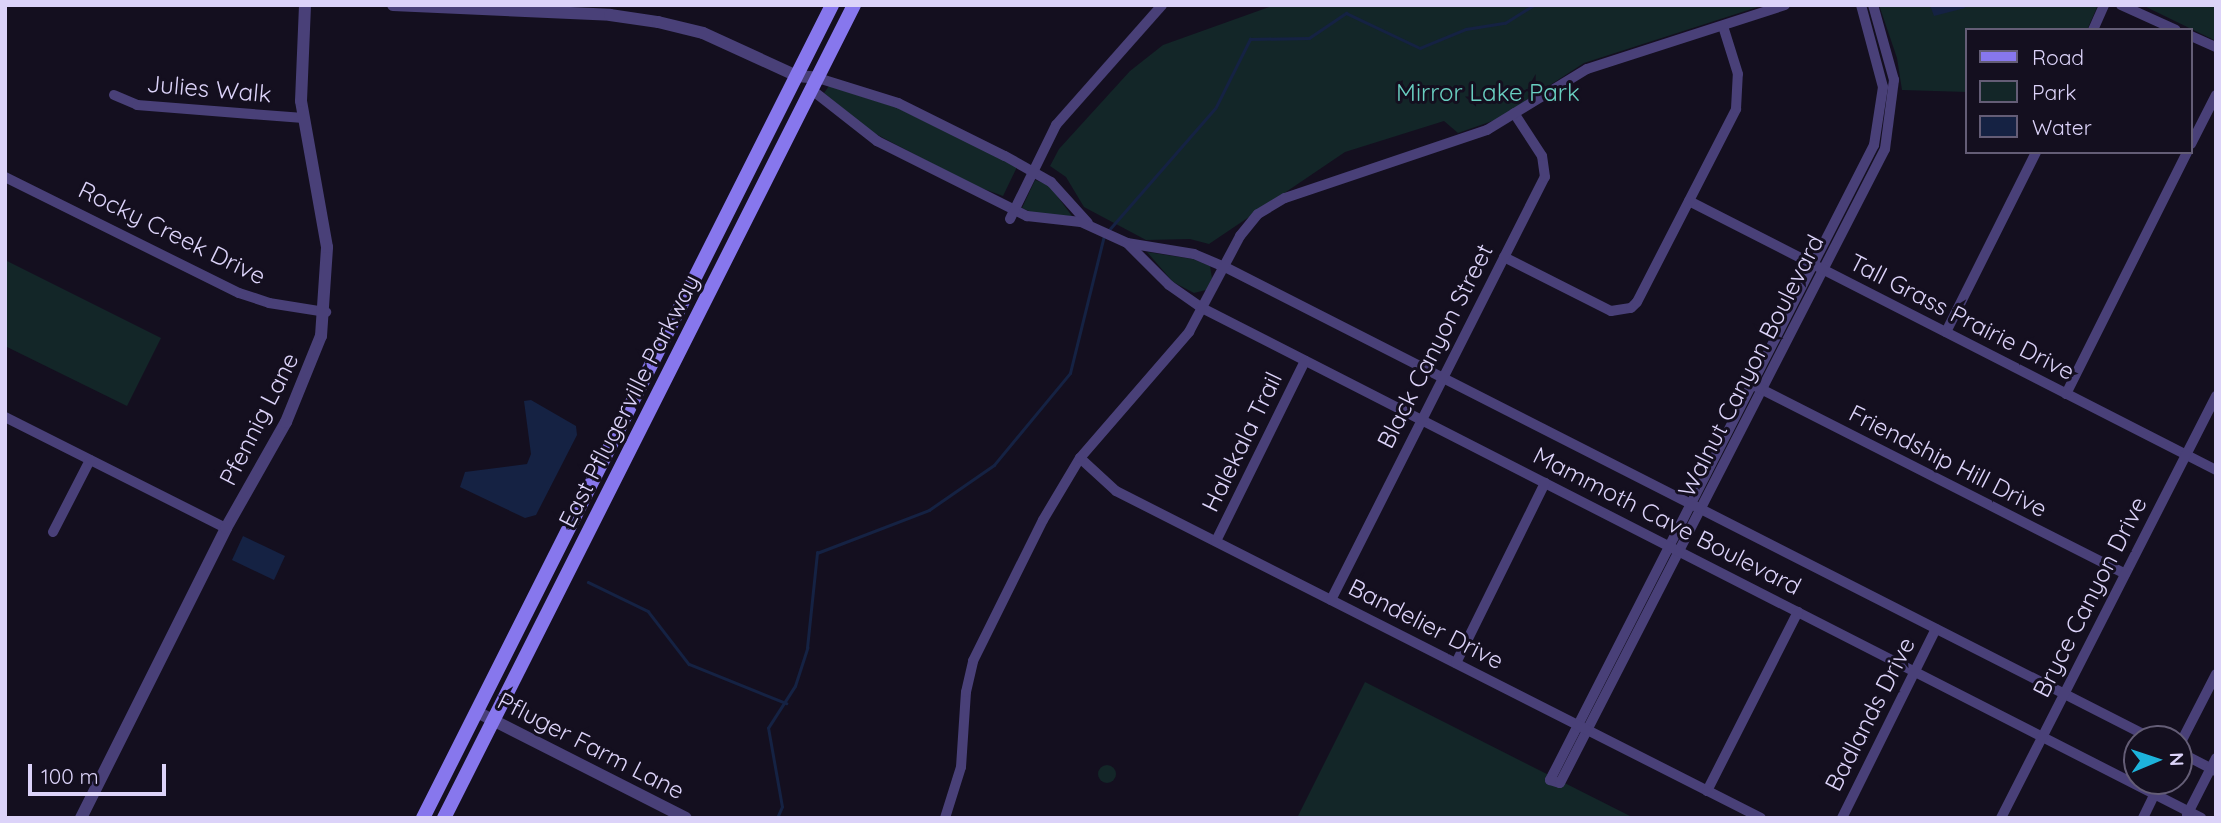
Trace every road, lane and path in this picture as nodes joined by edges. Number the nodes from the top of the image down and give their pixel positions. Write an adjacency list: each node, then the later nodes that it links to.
1 (305, 5): 21 (street, Pfennig Lane)
2 (393, 5): 16 (street, Mammoth Cave Boulevard)
3 (832, 5): 16 (main road, East Pflugerville Parkway)
4 (854, 5): 17 (main road, East Pflugerville Parkway)
5 (1162, 5): 25 (street)
6 (1785, 5): 11 (street)
7 (1861, 5): 33 (street, Walnut Canyon Boulevard)
8 (1873, 5): 33 (street, Walnut Canyon Boulevard)
9 (2104, 5): 12 (street)
10 (2121, 5): 13 (street)
11 (1723, 26): 20 (street); 27 (street)
12 (2094, 28)
13 (2172, 28)
14 (2193, 37): 15 (street)
15 (2216, 47)
16 (797, 76): 17 (street, Mammoth Cave Boulevard); 42 (main road, East Pflugerville Parkway)
17 (815, 84): 25 (street, Mammoth Cave Boulevard); 28 (street, Mammoth Cave Boulevard); 43 (main road, East Pflugerville Parkway)
18 (114, 95): 21 (street, Julies Walk)
19 (2216, 95): 22 (street)
20 (1514, 113): 31 (street, Black Canyon Street); 32 (street)
21 (303, 118): 35 (street, Pfennig Lane)
22 (2193, 140)
23 (2035, 154): 36 (street)
24 (2186, 154): 40 (street)
25 (1030, 170): 28 (street); 29 (street, Mammoth Cave Boulevard)
26 (5, 177): 35 (street, Rocky Creek Drive)
27 (1689, 201): 31 (street); 33 (street, Tall Grass Prairie Drive)
28 (1012, 214): 29 (street, Mammoth Cave Boulevard)
29 (1090, 225): 30 (street, Mammoth Cave Boulevard)
30 (1126, 243): 32 (street, Mammoth Cave Boulevard); 34 (street, Mammoth Cave Boulevard)
31 (1504, 257): 38 (street, Black Canyon Street)
32 (1225, 267): 34 (street); 38 (street, Mammoth Cave Boulevard)
33 (1818, 267): 36 (street, Tall Grass Prairie Drive); 39 (street, Walnut Canyon Boulevard)
34 (1202, 308): 37 (street, Mammoth Cave Boulevard); 47 (street)
35 (326, 312): 52 (street, Pfennig Lane)
36 (1946, 332): 40 (street, Tall Grass Prairie Drive)
37 (1305, 361): 45 (street, Mammoth Cave Boulevard); 54 (street, Halekala Trail)
38 (1445, 379): 45 (street, Black Canyon Street); 51 (street, Mammoth Cave Boulevard)
39 (1757, 386): 51 (street, Walnut Canyon Boulevard); 56 (street, Friendship Hill Drive)
40 (2066, 394): 46 (street, Tall Grass Prairie Drive)
41 (2216, 396): 46 (street, Bryce Canyon Drive)
42 (635, 398): 43 (street); 64 (main road, East Pflugerville Parkway)
43 (652, 406): 65 (main road, East Pflugerville Parkway)
44 (5, 417): 48 (street)
45 (1421, 420): 50 (street, Mammoth Cave Boulevard); 57 (street, Black Canyon Street)
46 (2186, 455): 49 (street, Tall Grass Prairie Drive); 56 (street, Bryce Canyon Drive)
47 (1080, 458): 54 (street, Bandelier Drive); 81 (street)
48 (90, 460): 52 (street); 53 (street)
49 (2216, 470)
50 (1545, 483): 55 (street, Mammoth Cave Boulevard); 60 (street)
51 (1696, 506): 55 (street, Walnut Canyon Boulevard); 59 (street, Mammoth Cave Boulevard)
52 (226, 528): 77 (street, Pfennig Lane)
53 (53, 532)
54 (1216, 541): 57 (street, Bandelier Drive)
55 (1674, 549): 58 (street, Mammoth Cave Boulevard); 68 (street, Walnut Canyon Boulevard)
56 (2125, 574): 63 (street, Bryce Canyon Drive)
57 (1331, 600): 60 (street, Bandelier Drive)
58 (1798, 612): 61 (street, Mammoth Cave Boulevard); 73 (street)
59 (1936, 629): 61 (street, Badlands Drive); 63 (street, Mammoth Cave Boulevard)
60 (1456, 663): 68 (street, Bandelier Drive)
61 (1915, 672): 69 (street, Mammoth Cave Boulevard); 83 (street, Badlands Drive)
62 (2216, 674): 67 (street)
63 (2064, 694): 66 (street, Mammoth Cave Boulevard); 69 (street, Bryce Canyon Drive)
64 (477, 712): 65 (street, Pfluger Farm Lane); 78 (main road, East Pflugerville Parkway)
65 (494, 720): 79 (main road, East Pflugerville Parkway); 80 (street, Pfluger Farm Lane)
66 (2125, 725)
67 (2190, 725)
68 (1582, 727): 68 (street, Walnut Canyon Boulevard); 73 (street, Bandelier Drive)
69 (2042, 737): 72 (street, Mammoth Cave Boulevard); 84 (street, Bryce Canyon Drive)
70 (2193, 758): 71 (street)
71 (2214, 766): 76 (street)
72 (2123, 778)
73 (1707, 791): 82 (street, Bandelier Drive)
74 (2154, 795): 85 (street)
75 (2157, 795): 76 (street, Mammoth Cave Boulevard)
76 (2187, 815): 86 (street, Mammoth Cave Boulevard)
77 (81, 818)
78 (424, 818)
79 (444, 818)
80 (686, 818)
81 (945, 818)
82 (1761, 818)
83 (1842, 818)
84 (2001, 818)
85 (2143, 818)
86 (2201, 818)

